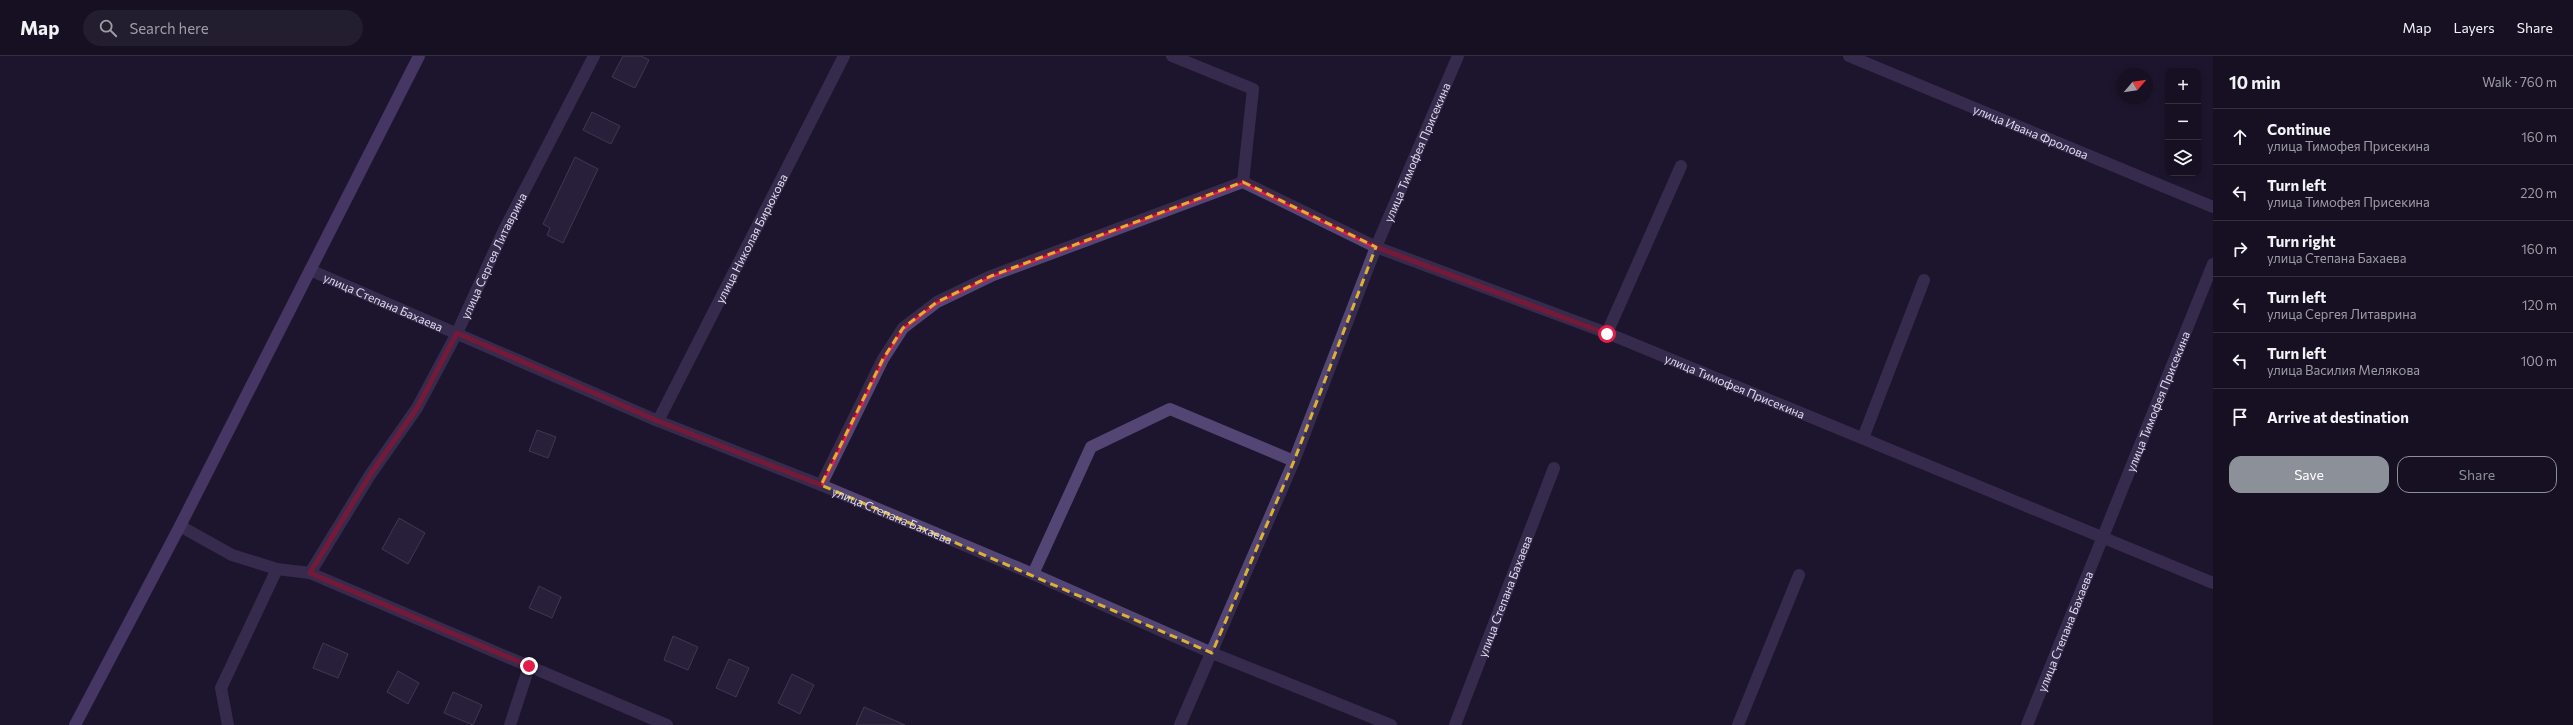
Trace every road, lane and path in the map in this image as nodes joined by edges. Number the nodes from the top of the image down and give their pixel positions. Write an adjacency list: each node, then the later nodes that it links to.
1 (419, 56): 12 (main road)
2 (594, 56): 14 (street, улица Сергея Литаврина)
3 (844, 56): 16 (street, улица Николая Бирюкова)
4 (1172, 56): 8 (street)
5 (1458, 56): 10 (street, улица Тимофея Присекина)
6 (1849, 56): 9 (street, улица Ивана Фролова)
7 (1680, 166): 15 (street)
8 (1243, 182): 10 (street, улица Тимофея Присекина); 20 (street)
9 (2213, 207)
10 (1376, 247): 15 (street, улица Тимофея Присекина); 18 (street)
11 (2213, 264): 22 (street, улица Тимофея Присекина)
12 (310, 270): 14 (street, улица Степана Бахаева); 21 (main road)
13 (1924, 280): 17 (street)
14 (457, 333): 16 (street, улица Степана Бахаева); 24 (street, улица Сергея Литаврина)
15 (1607, 334): 17 (street, улица Тимофея Присекина)
16 (658, 421): 20 (street, улица Степана Бахаева)
17 (1863, 438): 22 (street, улица Тимофея Присекина)
18 (1294, 461): 25 (street); 28 (street)
19 (1554, 468): 36 (street, улица Степана Бахаева)
20 (821, 485): 25 (street, улица Степана Бахаева)
21 (180, 526): 23 (street); 30 (main road)
22 (2103, 538): 27 (street, улица Тимофея Присекина); 38 (street, улица Степана Бахаева)
23 (277, 569): 24 (street); 31 (street)
24 (310, 573): 29 (street)
25 (1033, 574): 28 (street, улица Степана Бахаева)
26 (1799, 575): 37 (street)
27 (2213, 583)
28 (1212, 653): 34 (street); 35 (street, улица Степана Бахаева)
29 (529, 666): 32 (street); 33 (street)
30 (75, 725)
31 (228, 725)
32 (510, 725)
33 (668, 725)
34 (1180, 725)
35 (1391, 725)
36 (1455, 725)
37 (1738, 725)
38 (2027, 725)

